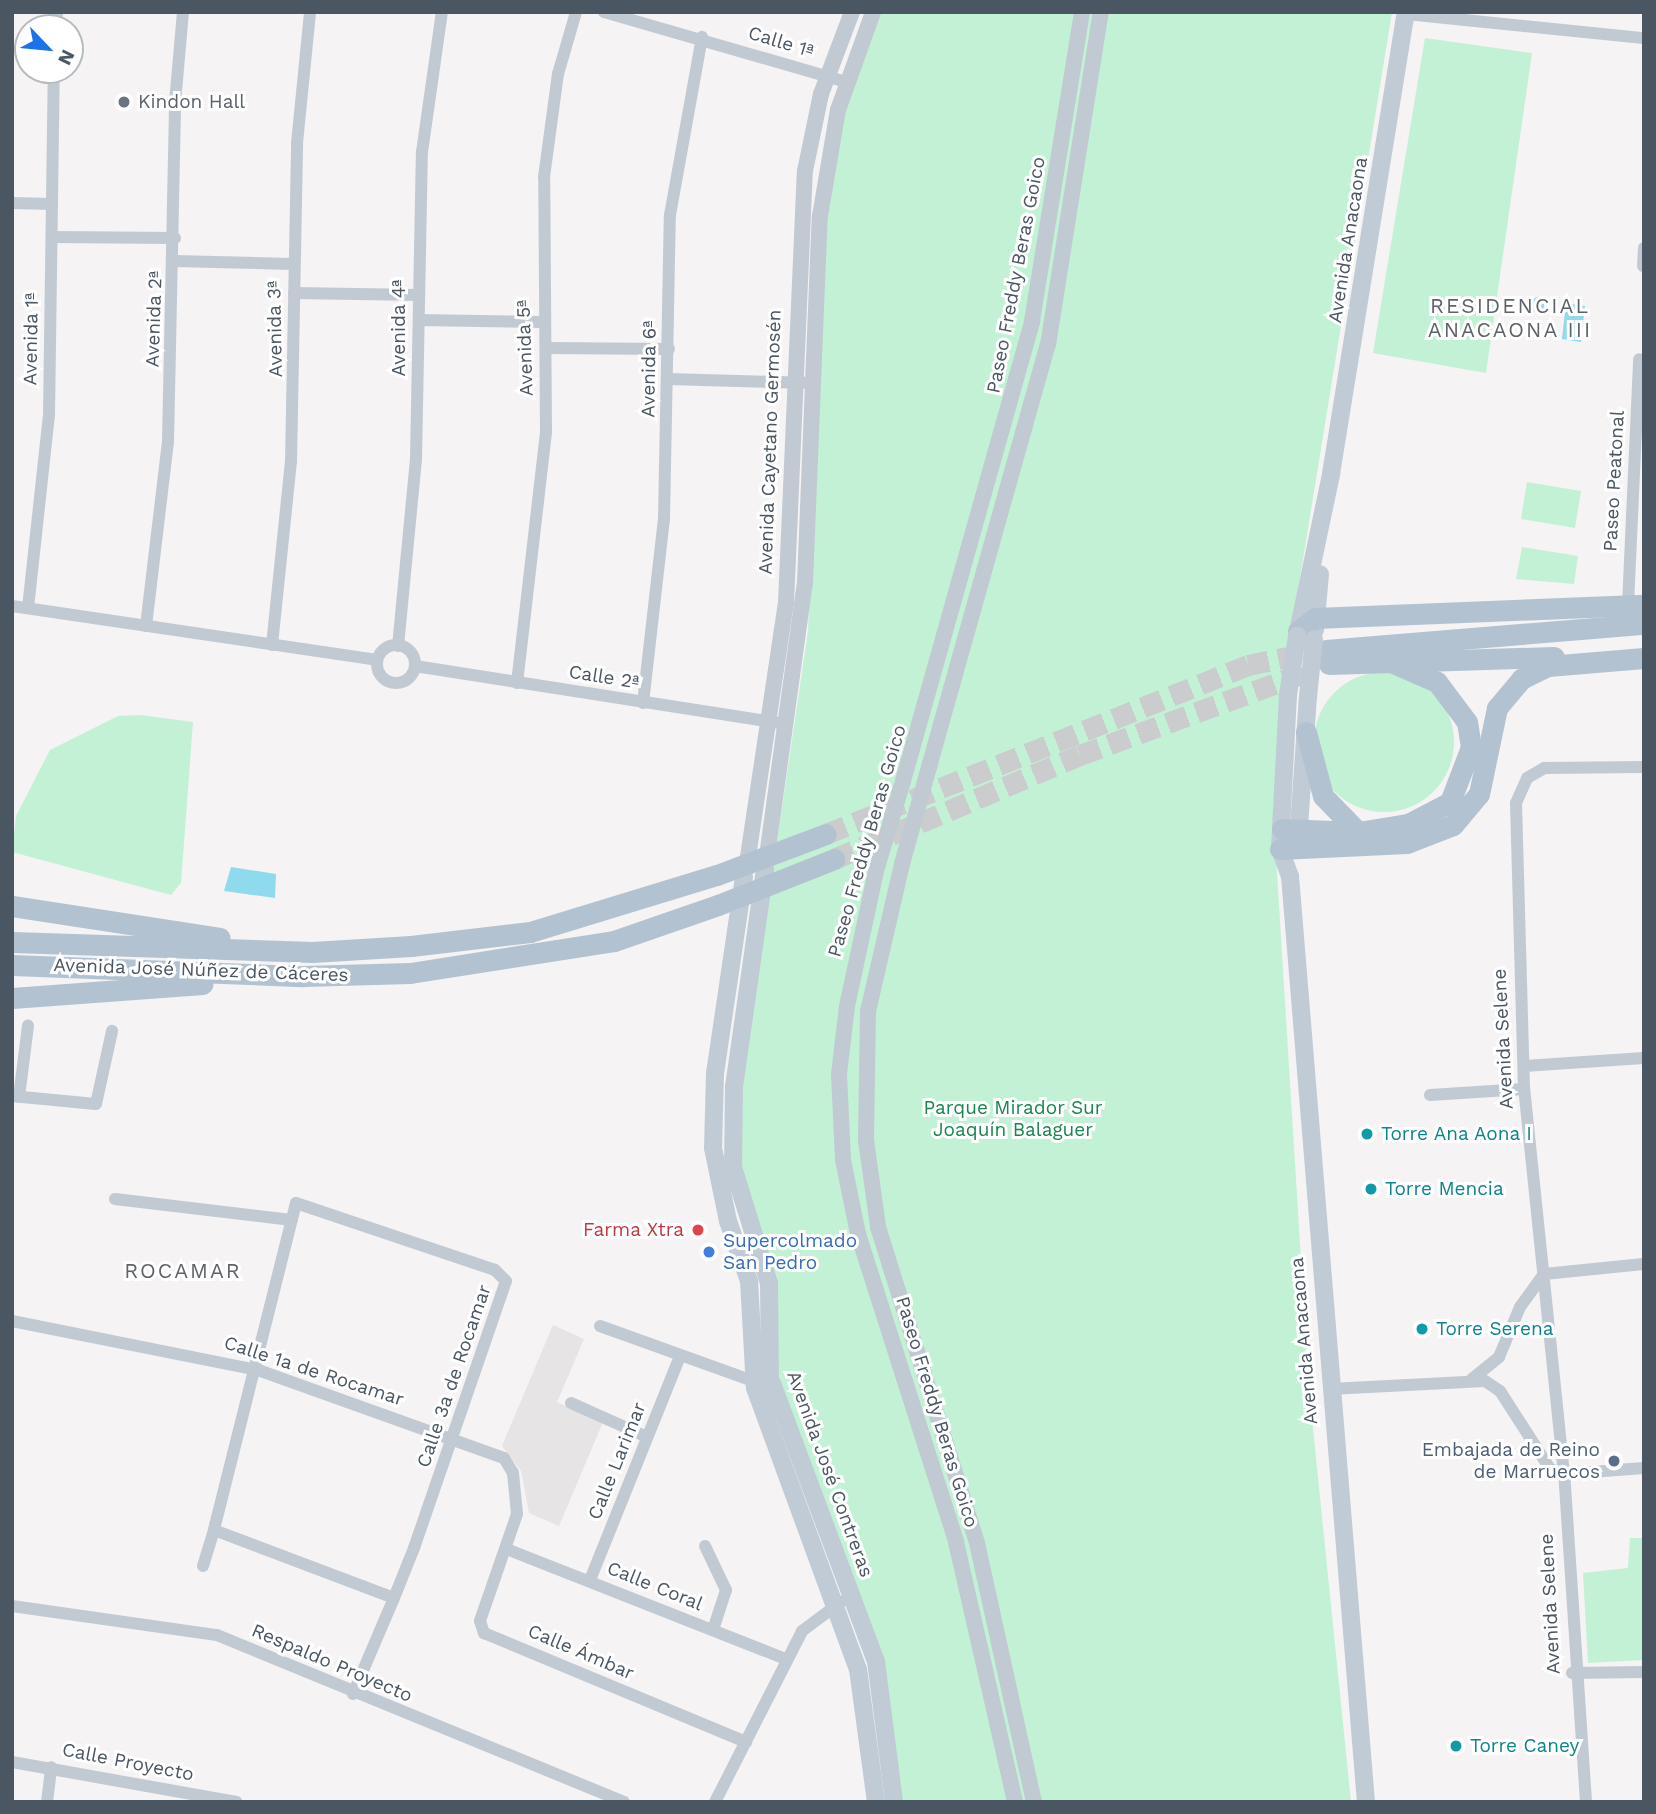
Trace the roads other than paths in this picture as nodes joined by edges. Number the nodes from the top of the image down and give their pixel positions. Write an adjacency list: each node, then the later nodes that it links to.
1 (183, 12): 19 (street, Avenida 2ª)
2 (310, 12): 22 (street, Avenida 3ª)
3 (442, 12): 25 (street, Avenida 4ª)
4 (576, 12): 27 (street, Avenida 5ª)
5 (604, 12): 11 (street, Calle 1ª)
6 (852, 12): 13 (street, Avenida Cayetano Germosén)
7 (873, 12): 14 (street, Avenida Cayetano Germosén)
8 (1082, 12): 111 (street, Paseo Freddy Beras Goico, bridge)
9 (1101, 12): 112 (street, Paseo Freddy Beras Goico, bridge)
10 (1406, 13): 12 (street); 39 (main road, Avenida Anacaona)
11 (702, 37): 13 (street, Calle 1ª); 29 (street, Avenida 6ª)
12 (1644, 38)
13 (826, 75): 14 (street, Calle 1ª); 32 (street, Avenida Cayetano Germosén)
14 (847, 82): 33 (street, Avenida Cayetano Germosén)
15 (54, 84): 17 (street, Avenida 1ª)
16 (12, 203): 17 (street)
17 (52, 204): 18 (street, Avenida 1ª)
18 (52, 237): 19 (street); 36 (street, Avenida 1ª)
19 (175, 238): 21 (street, Avenida 2ª)
20 (1644, 247): 23 (street)
21 (175, 261): 22 (street); 38 (street, Avenida 2ª)
22 (293, 264): 24 (street, Avenida 3ª)
23 (1643, 266)
24 (294, 293): 25 (street); 40 (street, Avenida 3ª)
25 (419, 295): 26 (street, Avenida 4ª)
26 (419, 320): 27 (street); 41 (street, Avenida 4ª)
27 (543, 322): 28 (street, Avenida 5ª)
28 (547, 348): 29 (street); 46 (street, Avenida 5ª)
29 (669, 349): 31 (street, Avenida 6ª)
30 (1639, 359): 34 (street, Paseo Peatonal)
31 (668, 379): 32 (street); 47 (street, Avenida 6ª)
32 (793, 382): 33 (street); 48 (street, Avenida Cayetano Germosén)
33 (812, 383): 49 (street, Avenida Cayetano Germosén)
34 (1636, 605): 39 (main road)
35 (12, 606): 36 (street)
36 (28, 608): 38 (street)
37 (1644, 624): 39 (main road)
38 (146, 626): 40 (street)
39 (1313, 640): 43 (main road); 50 (main road, Avenida Anacaona, bridge); 54 (main road, Avenida Anacaona, bridge)
40 (272, 645): 44 (street)
41 (398, 646): 44 (street); 45 (street)
42 (1644, 657): 43 (main road); 54 (main road)
43 (1384, 659): 52 (main road)
44 (377, 660): 45 (street)
45 (415, 666): 46 (street, Calle 2ª)
46 (517, 683): 47 (street, Calle 2ª)
47 (643, 703): 48 (street, Calle 2ª)
48 (771, 722): 49 (street, Calle 2ª); 57 (street, Avenida Cayetano Germosén)
49 (788, 725): 56 (street, Avenida Cayetano Germosén)
50 (1306, 732): 52 (main road); 54 (main road, Avenida Anacaona)
51 (1644, 767): 68 (street, Avenida Selene)
52 (1358, 832): 54 (main road)
53 (826, 834): 60 (main road, Avenida José Núñez de Cáceres, bridge)
54 (1290, 839): 82 (main road, Avenida Anacaona)
55 (834, 859): 63 (main road, Avenida José Núñez de Cáceres, bridge)
56 (765, 869): 94 (main road, Avenida José Contreras)
57 (744, 877): 81 (main road)
58 (12, 906): 60 (main road)
59 (12, 942): 61 (main road, Avenida José Núñez de Cáceres)
60 (312, 952): 61 (main road, Avenida José Núñez de Cáceres)
61 (110, 956): 62 (main road, Avenida José Núñez de Cáceres); 63 (main road, Avenida José Núñez de Cáceres)
62 (12, 965)
63 (303, 976): 64 (main road)
64 (12, 998)
65 (28, 1026): 71 (street)
66 (112, 1031): 71 (street)
67 (1644, 1058): 68 (street)
68 (1524, 1066): 69 (street, Avenida Selene)
69 (1524, 1089): 70 (street); 75 (street, Avenida Selene)
70 (1430, 1095)
71 (15, 1096)
72 (116, 1199): 73 (street)
73 (292, 1220): 79 (street); 84 (street, Calle 3a de Rocamar)
74 (1644, 1264): 75 (street)
75 (1544, 1274): 80 (street); 87 (street, Avenida Selene)
76 (12, 1321): 79 (street, Calle 1a de Rocamar)
77 (600, 1326): 78 (street)
78 (680, 1356): 81 (street); 85 (street, Calle Larimar)
79 (258, 1370): 84 (street, Calle 1a de Rocamar); 88 (street)
80 (1472, 1379): 82 (street); 87 (street)
81 (753, 1381): 95 (main road)
82 (1330, 1389): 113 (main road, Avenida Anacaona)
83 (571, 1403): 85 (street)
84 (452, 1437): 90 (street, Calle 1a de Rocamar); 93 (street, Calle 3a de Rocamar)
85 (648, 1437): 92 (street, Calle Larimar)
86 (1644, 1468): 87 (street)
87 (1563, 1474): 100 (street, Avenida Selene)
88 (214, 1530): 91 (street); 93 (street)
89 (705, 1546): 97 (street)
90 (509, 1550): 92 (street, Calle Coral); 102 (street, Calle Ámbar)
91 (203, 1566)
92 (590, 1580): 97 (street, Calle Coral)
93 (394, 1598): 101 (street, Calle 3a de Rocamar)
94 (853, 1598): 95 (street); 110 (main road, Avenida José Contreras)
95 (834, 1604): 98 (street); 109 (main road)
96 (12, 1606): 101 (street, Respaldo Proyecto)
97 (713, 1630): 98 (street, Calle Coral)
98 (786, 1659): 102 (street)
99 (1644, 1672): 100 (street)
100 (1573, 1673): 114 (street, Avenida Selene)
101 (353, 1694): 107 (street, Respaldo Proyecto)
102 (746, 1742): 108 (street)
103 (12, 1762): 104 (street, Calle Proyecto)
104 (51, 1768): 105 (street); 106 (street, Calle Proyecto)
105 (47, 1802)
106 (236, 1802)
107 (624, 1802)
108 (715, 1802)
109 (876, 1802)
110 (894, 1802)
111 (1015, 1802)
112 (1034, 1802)
113 (1366, 1802)
114 (1586, 1802)

